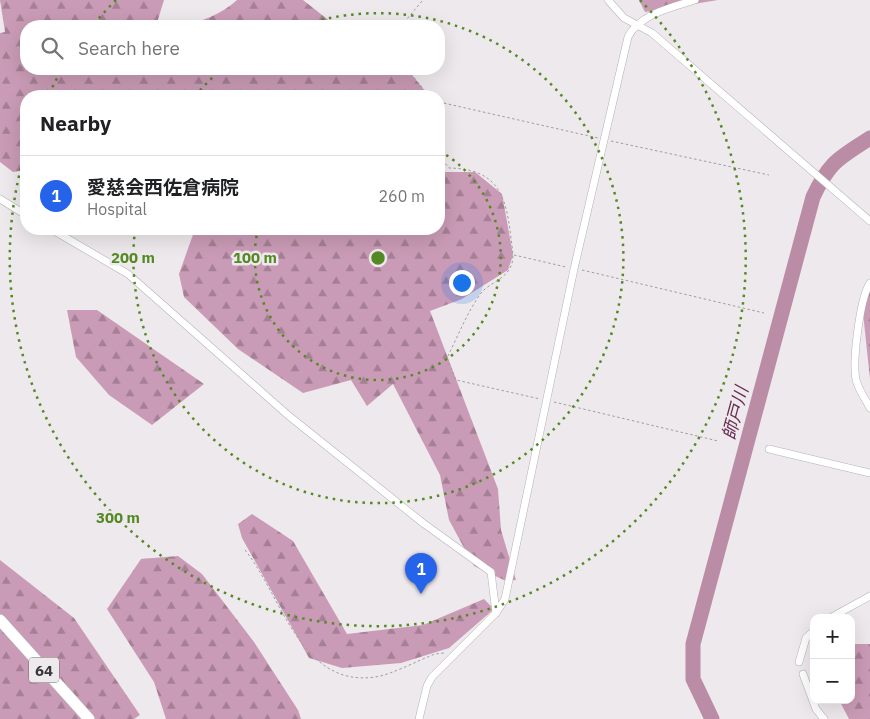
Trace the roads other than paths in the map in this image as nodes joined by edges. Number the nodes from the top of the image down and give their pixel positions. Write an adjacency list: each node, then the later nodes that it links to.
1 (608, 0): 3 (street)
2 (696, 0): 3 (street)
3 (639, 24): 6 (street); 13 (street)
4 (0, 199): 5 (street)
5 (20, 211)
6 (870, 221)
7 (61, 235): 13 (street)
8 (870, 283): 9 (street)
9 (870, 408)
10 (769, 449): 11 (street)
11 (870, 473)
12 (870, 596): 14 (street)
13 (496, 613): 20 (street)
14 (837, 614)
15 (0, 620): 19 (main road, 64)
16 (810, 634): 17 (street)
17 (799, 662)
18 (803, 674): 21 (street)
19 (89, 719)
20 (419, 719)
21 (824, 719)

